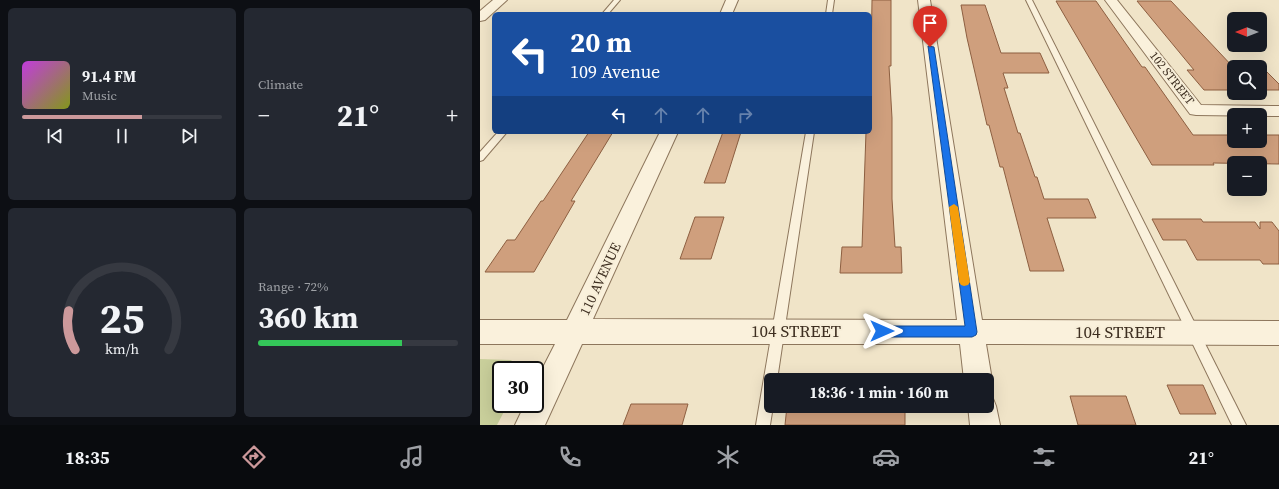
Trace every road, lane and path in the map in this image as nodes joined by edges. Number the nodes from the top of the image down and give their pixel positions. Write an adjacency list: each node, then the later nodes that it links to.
1 (501, 0): 11 (street)
2 (617, 0): 8 (lane)
3 (732, 0): 9 (street)
4 (831, 0): 10 (lane)
5 (924, 0): 20 (street)
6 (1029, 0): 21 (lane)
7 (1111, 0): 12 (street, 102 STREET)
8 (607, 12)
9 (727, 12)
10 (829, 12)
11 (480, 17)
12 (1279, 111)
13 (501, 134): 16 (lane)
14 (669, 134): 17 (street, 110 AVENUE)
15 (810, 134): 18 (lane)
16 (480, 158)
17 (575, 331): 18 (street, 104 STREET); 19 (street, 104 STREET); 25 (street, 110 AVENUE)
18 (778, 331): 20 (street, 104 STREET); 26 (lane)
19 (480, 332)
20 (972, 332): 21 (street, 104 STREET); 23 (street)
21 (1194, 332): 22 (street, 104 STREET); 28 (lane)
22 (1279, 333)
23 (977, 373)
24 (983, 413): 27 (street)
25 (530, 425)
26 (763, 425)
27 (985, 425)
28 (1239, 425)

